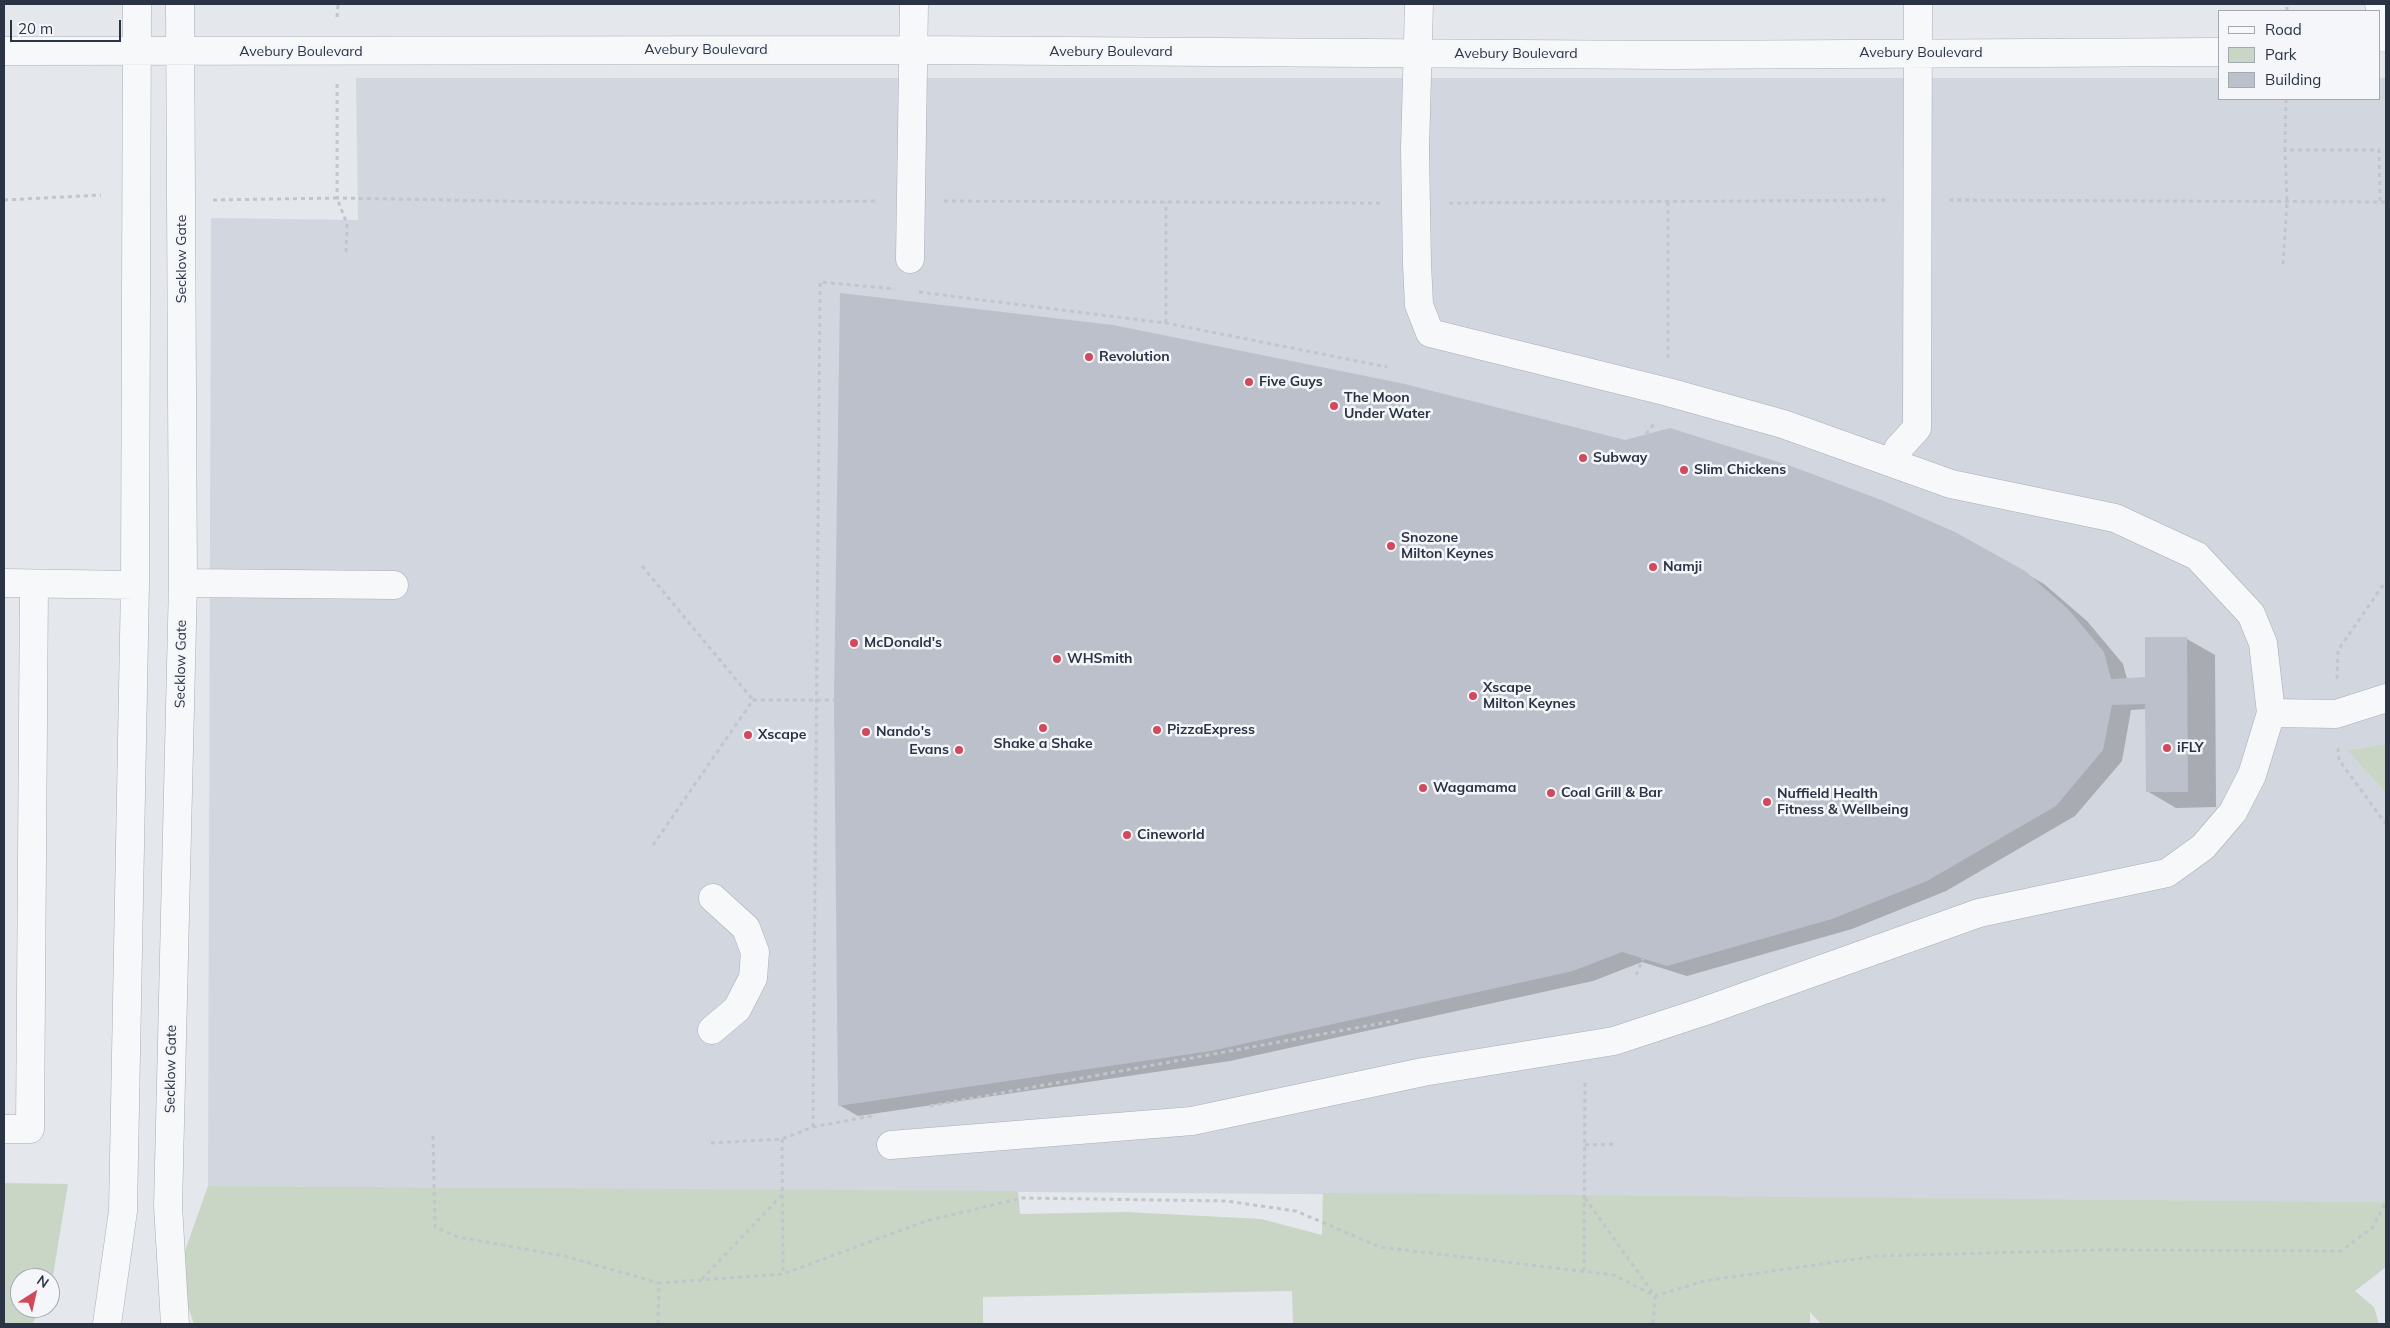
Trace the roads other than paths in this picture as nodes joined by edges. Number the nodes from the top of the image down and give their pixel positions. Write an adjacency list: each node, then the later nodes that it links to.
1 (137, 4): 10 (street)
2 (180, 4): 11 (street, Secklow Gate)
3 (914, 4): 8 (street)
4 (1419, 4): 14 (street)
5 (1918, 4): 12 (street)
6 (2379, 4): 7 (street)
7 (2386, 38)
8 (913, 50): 11 (street, Avebury Boulevard); 14 (street, Avebury Boulevard); 15 (street)
9 (4, 51): 10 (street, Avebury Boulevard)
10 (138, 52): 11 (street, Avebury Boulevard); 20 (street)
11 (181, 52): 17 (street, Secklow Gate)
12 (1918, 52): 13 (street, Avebury Boulevard); 14 (street, Avebury Boulevard); 16 (street)
13 (2218, 52)
14 (1419, 53): 16 (street)
15 (910, 259)
16 (1894, 462): 23 (street)
17 (183, 583): 21 (street); 29 (street, Secklow Gate)
18 (4, 584): 19 (street)
19 (34, 584): 20 (street); 26 (street)
20 (135, 585): 28 (street)
21 (394, 585)
22 (2386, 698): 23 (street)
23 (2271, 713): 27 (street)
24 (713, 898): 25 (street)
25 (712, 1030)
26 (17, 1129)
27 (891, 1145)
28 (106, 1324)
29 (176, 1324)

